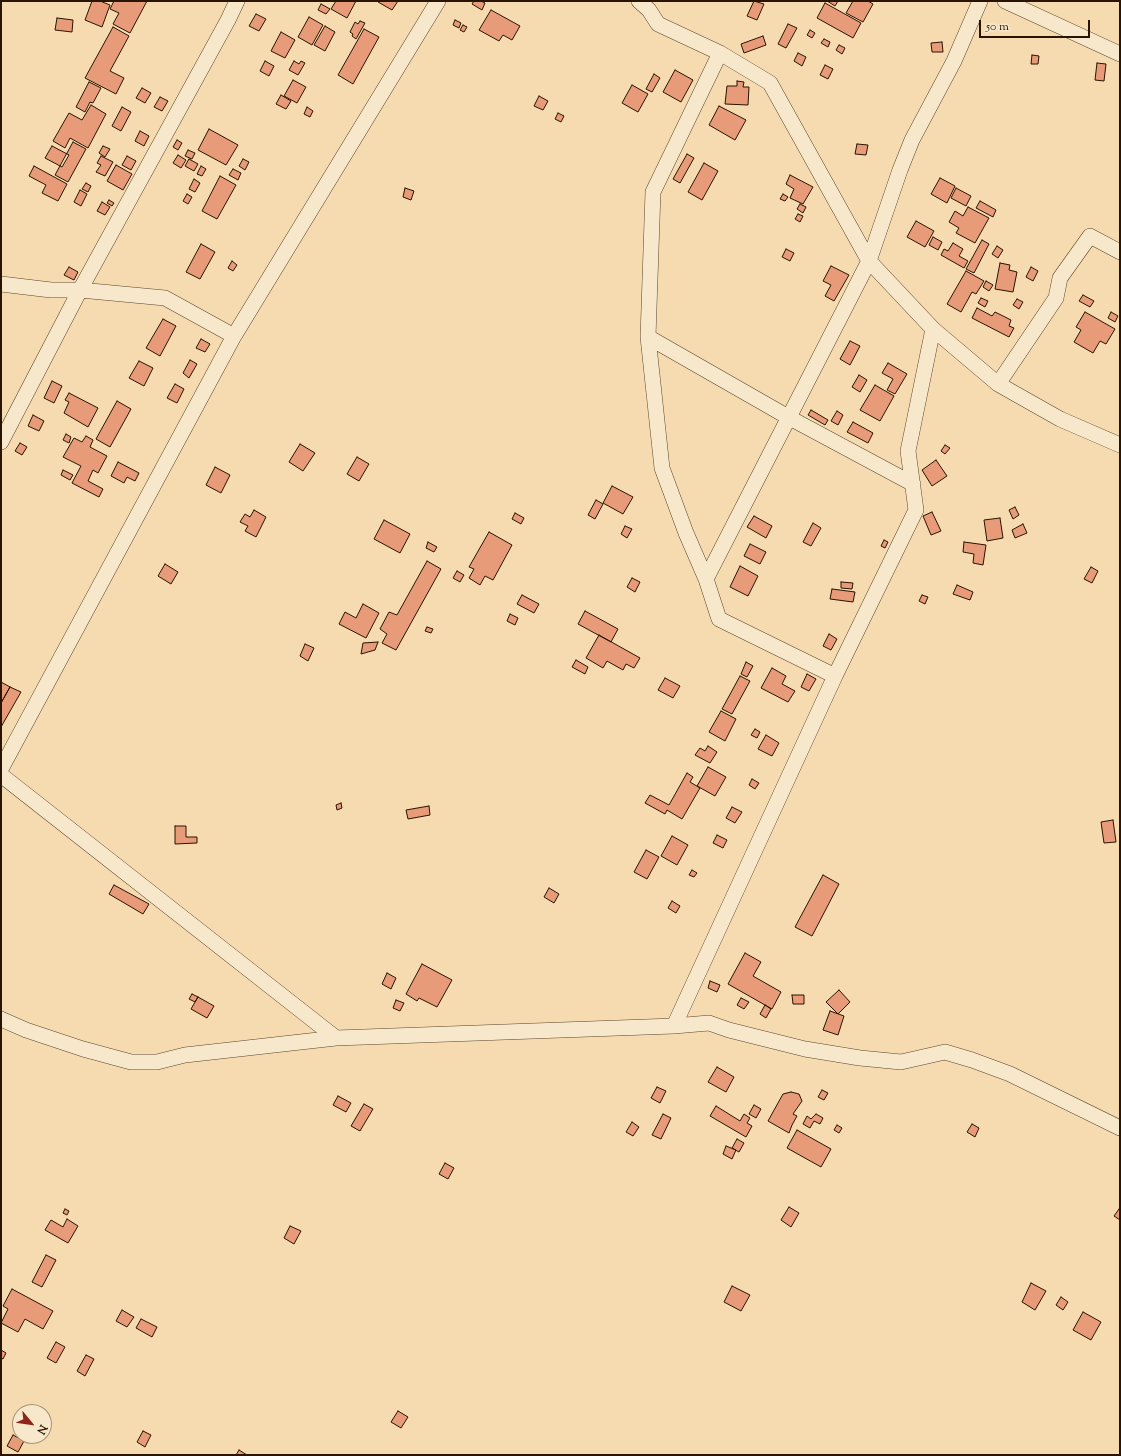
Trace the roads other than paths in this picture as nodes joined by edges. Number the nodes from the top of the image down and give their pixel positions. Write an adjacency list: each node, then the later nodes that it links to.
1 (237, 1): 11 (street)
2 (438, 1): 13 (street)
3 (639, 1): 6 (street)
4 (980, 1): 9 (street)
5 (1005, 1): 7 (street)
6 (720, 53): 9 (street); 14 (street)
7 (1120, 54)
8 (1120, 252): 15 (street)
9 (869, 261): 12 (street); 16 (street)
10 (1, 284): 11 (street)
11 (80, 290): 13 (street); 17 (street)
12 (933, 329): 15 (street); 19 (street)
13 (234, 336): 22 (street)
14 (648, 337): 16 (street); 20 (street)
15 (998, 384): 18 (street)
16 (788, 417): 19 (street); 20 (street)
17 (1, 442)
18 (1120, 445)
19 (913, 484): 21 (street)
20 (706, 579): 21 (street)
21 (835, 676): 25 (street)
22 (1, 769)
23 (1, 775): 26 (street)
24 (1, 1019): 26 (street)
25 (674, 1026): 26 (street); 27 (street)
26 (336, 1038)
27 (1120, 1128)

